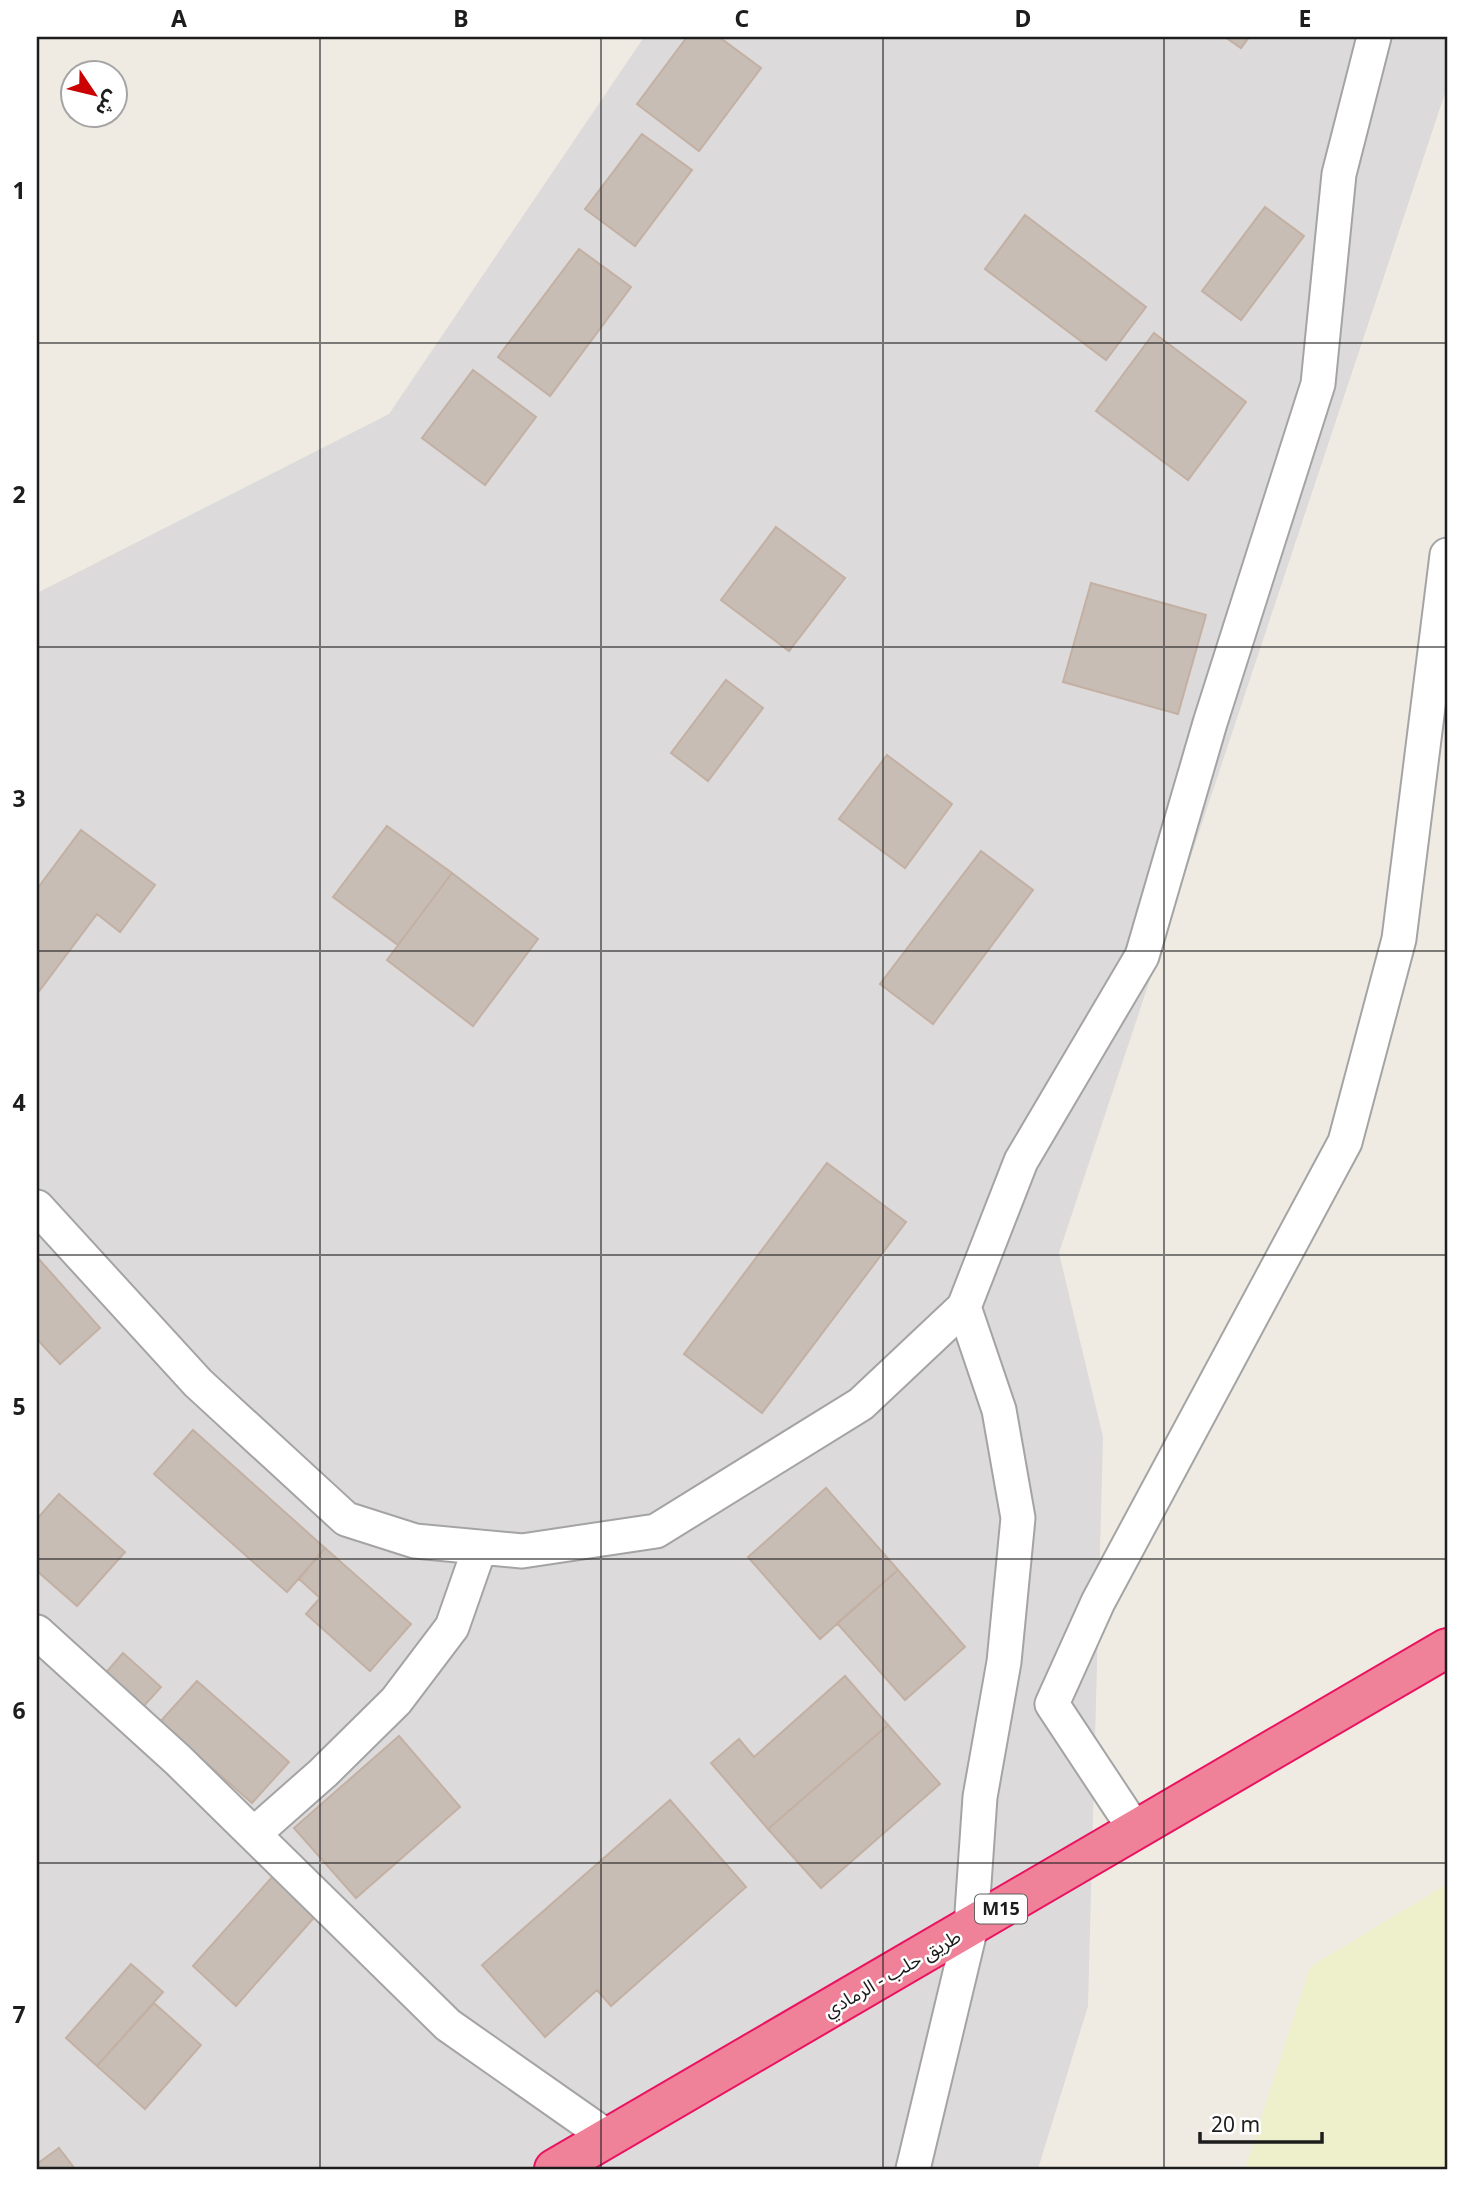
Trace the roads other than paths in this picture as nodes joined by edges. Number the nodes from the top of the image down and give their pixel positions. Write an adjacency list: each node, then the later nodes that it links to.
1 (1374, 37): 4 (street)
2 (1447, 555): 8 (street)
3 (37, 1207): 5 (street)
4 (964, 1307): 5 (street); 10 (street)
5 (480, 1547): 9 (street)
6 (37, 1632): 9 (street)
7 (1447, 1648): 8 (highway, طريق حلب - الرمادي / M15)
8 (1136, 1831): 10 (highway, طريق حلب - الرمادي / M15)
9 (254, 1834): 11 (street)
10 (971, 1927): 11 (highway, طريق حلب - الرمادي / M15); 13 (street)
11 (609, 2138): 12 (highway, طريق حلب - الرمادي / M15)
12 (554, 2169)
13 (913, 2169)

